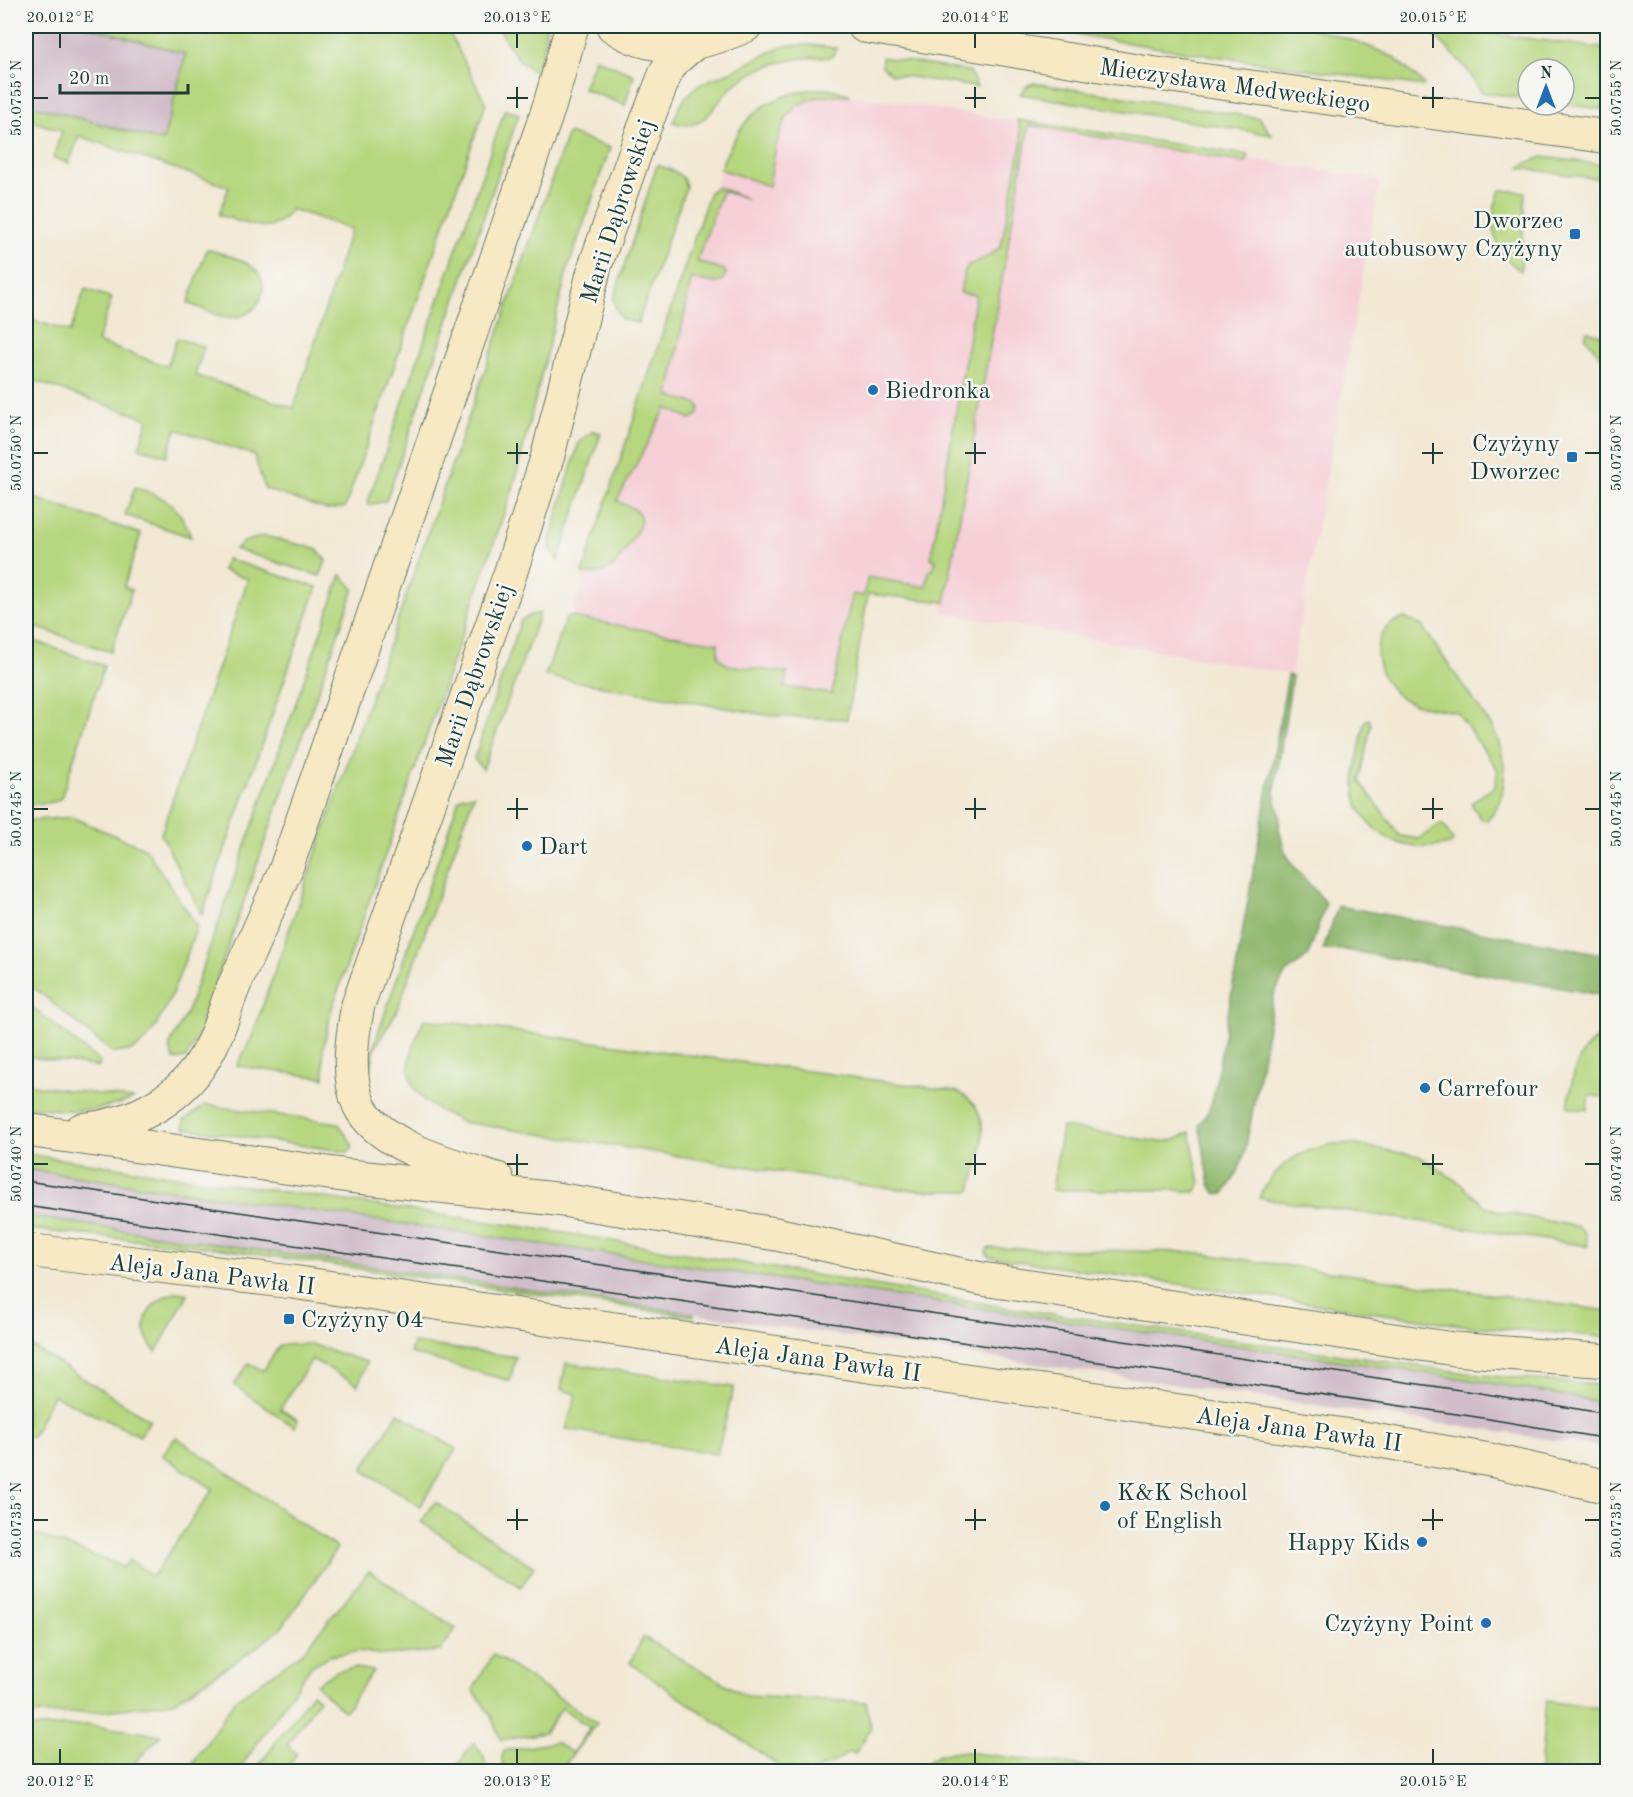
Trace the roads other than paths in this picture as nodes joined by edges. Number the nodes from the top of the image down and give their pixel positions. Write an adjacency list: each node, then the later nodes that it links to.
1 (572, 26): 7 (street)
2 (613, 26): 5 (street)
3 (745, 26): 5 (street)
4 (864, 26): 6 (street, Mieczysława Medweckiego)
5 (693, 44): 8 (street, Marii Dąbrowskiej)
6 (1608, 137)
7 (30, 1131): 8 (street)
8 (556, 1199): 10 (street)
9 (26, 1250): 11 (street, Aleja Jana Pawła II)
10 (1608, 1361)
11 (1608, 1487)

